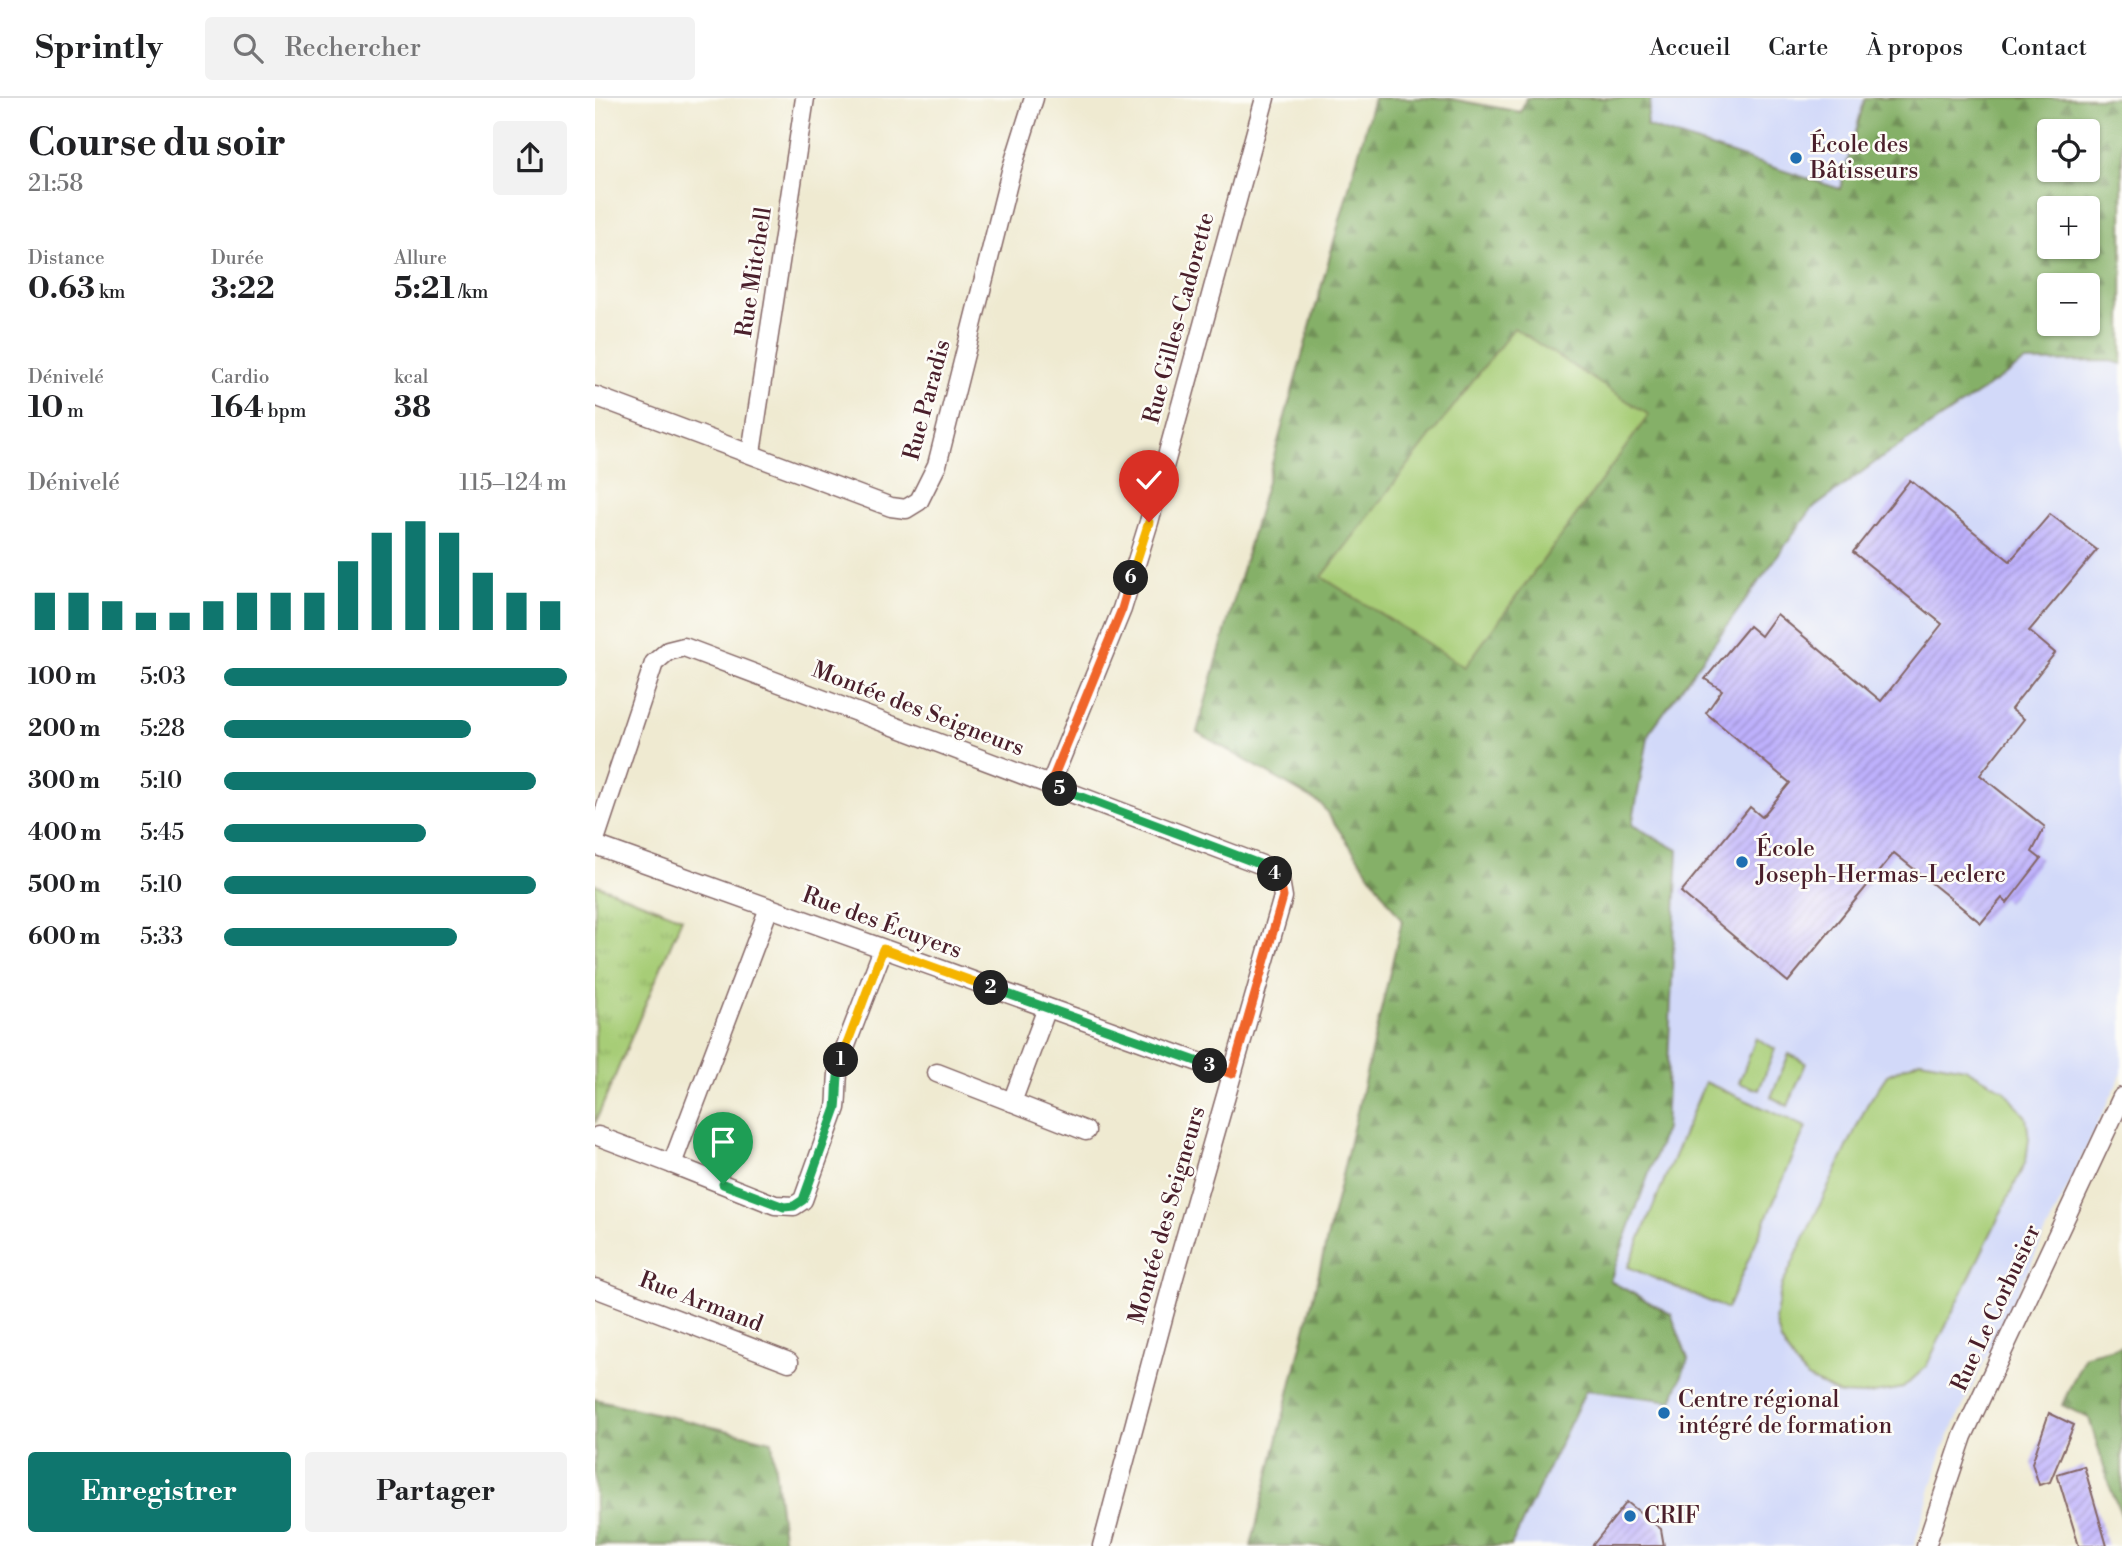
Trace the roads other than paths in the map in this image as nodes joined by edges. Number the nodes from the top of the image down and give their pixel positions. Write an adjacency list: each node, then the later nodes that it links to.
1 (805, 98): 5 (street, Rue Mitchell)
2 (1034, 98): 5 (street, Rue Paradis)
3 (1265, 98): 6 (street, Rue Gilles-Cadorette)
4 (595, 396): 5 (street, Rue Paradis)
5 (751, 453)
6 (1050, 785): 7 (street, Montée des Seigneurs); 13 (street, Montée des Seigneurs)
7 (595, 840)
8 (595, 845): 9 (street, Rue des Écuyers)
9 (769, 908): 10 (street, Rue des Écuyers); 18 (street)
10 (883, 949): 11 (street, Rue des Écuyers); 18 (street)
11 (1047, 1008): 13 (street, Rue des Écuyers); 15 (street)
12 (937, 1073): 15 (street)
13 (1232, 1074): 21 (street, Montée des Seigneurs)
14 (2122, 1097): 22 (street, Rue Le Corbusier)
15 (1012, 1102): 16 (street)
16 (1086, 1131)
17 (598, 1136): 18 (street)
18 (672, 1164)
19 (595, 1288): 20 (street, Rue Armand)
20 (789, 1362)
21 (1102, 1546)
22 (1926, 1546)

